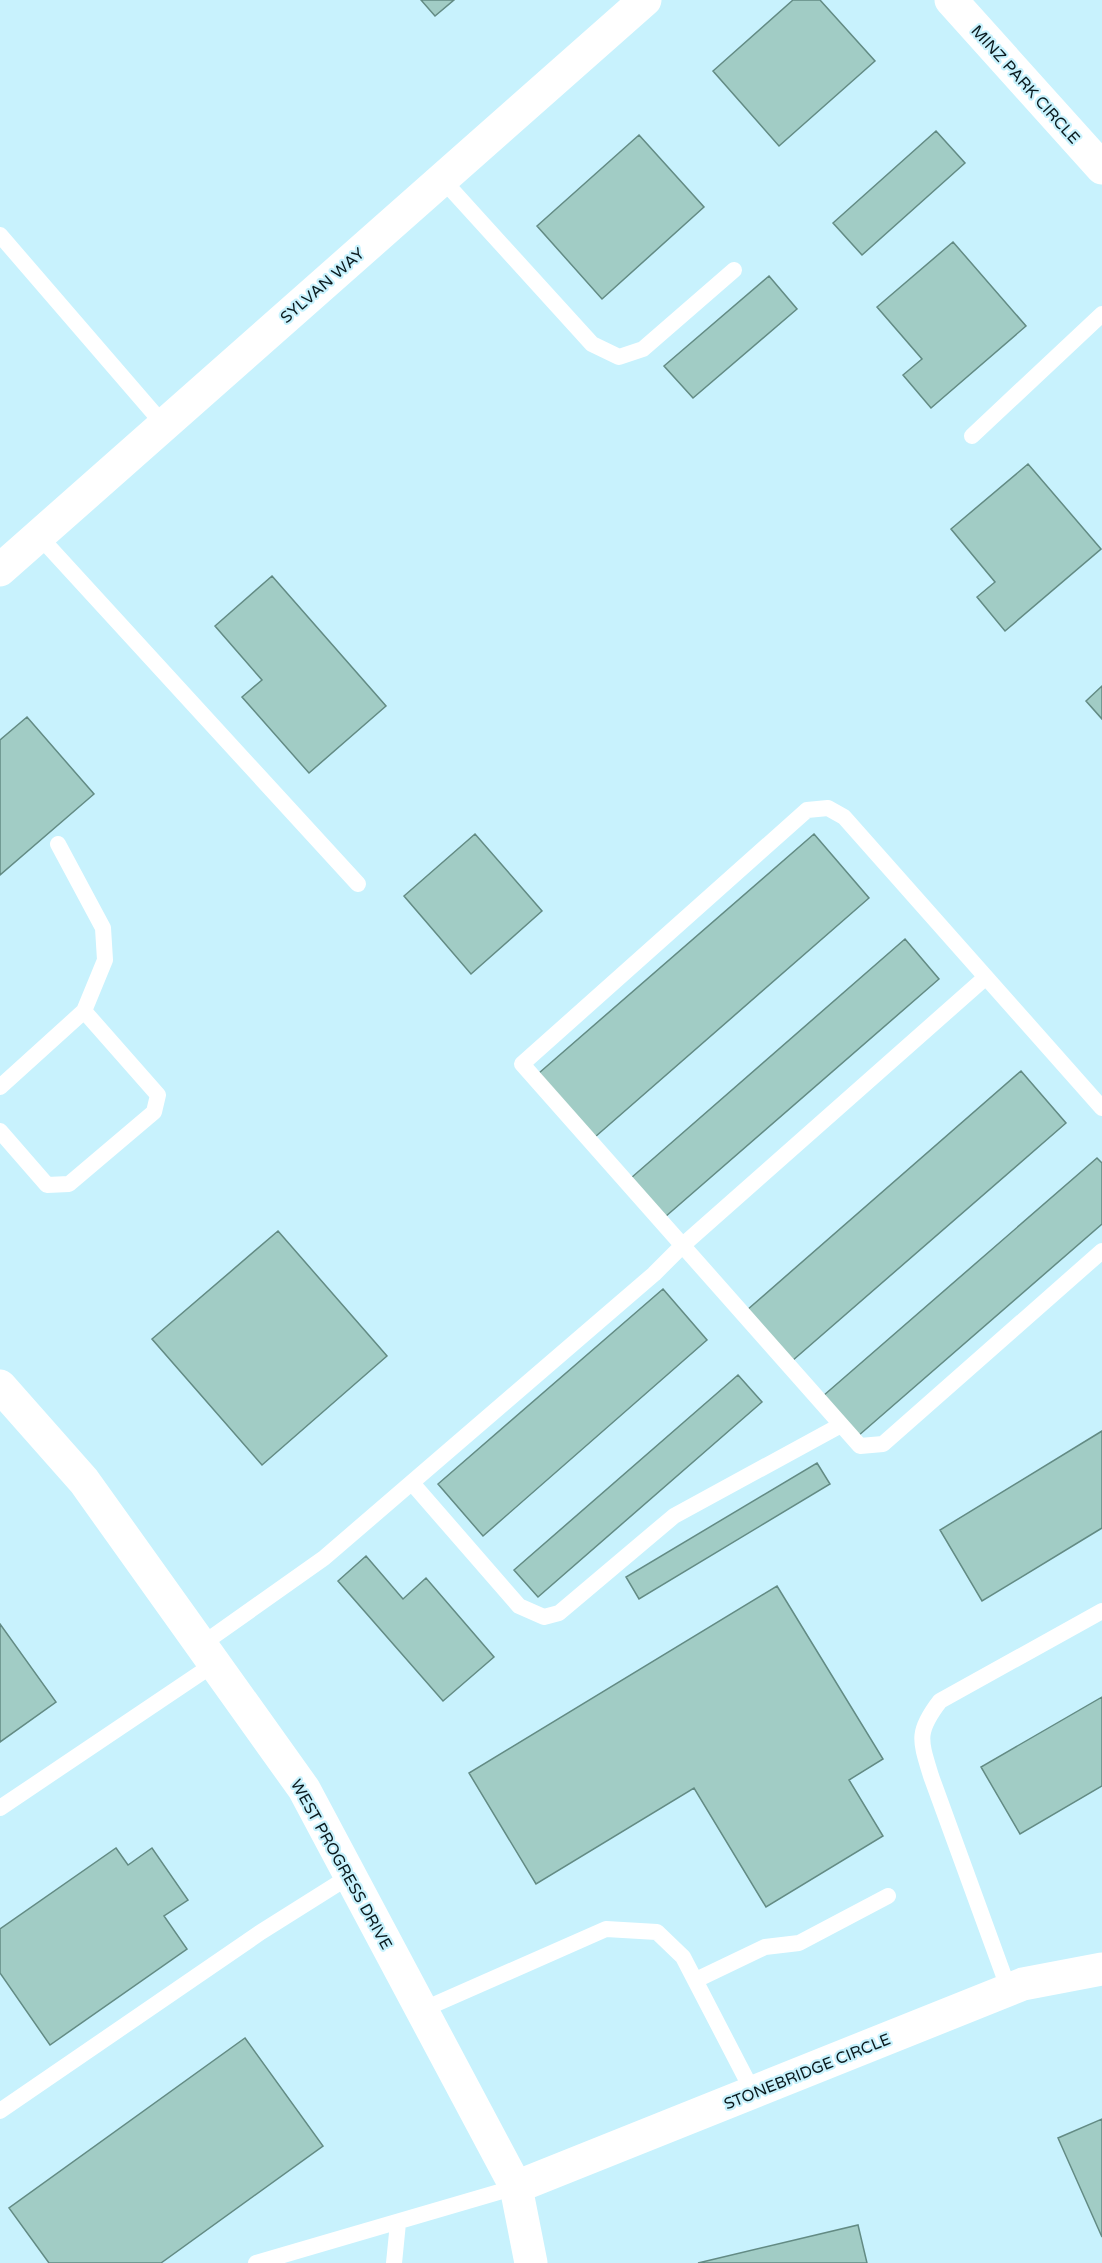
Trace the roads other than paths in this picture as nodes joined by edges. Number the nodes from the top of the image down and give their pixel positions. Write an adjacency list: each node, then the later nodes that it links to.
1 (645, 0): 4 (street, SYLVAN WAY)
2 (951, 0): 3 (street, MINZ PARK CIRCLE)
3 (1102, 168)
4 (442, 179): 6 (lane); 8 (street, SYLVAN WAY)
5 (0, 235): 8 (lane)
6 (734, 270)
7 (1102, 314): 9 (lane)
8 (164, 425): 10 (street, SYLVAN WAY)
9 (972, 436)
10 (39, 536): 11 (street, SYLVAN WAY); 13 (lane)
11 (0, 570)
12 (58, 844): 15 (lane)
13 (358, 884)
14 (987, 977): 17 (lane); 19 (lane); 19 (lane)
15 (84, 1011): 16 (lane); 18 (lane)
16 (0, 1087)
17 (1102, 1108)
18 (0, 1131)
19 (683, 1245): 22 (lane); 23 (lane)
20 (1102, 1251): 22 (lane)
21 (3, 1396): 25 (street, WEST PROGRESS DRIVE)
22 (841, 1425): 23 (lane)
23 (412, 1483): 25 (lane)
24 (1102, 1611): 31 (lane)
25 (208, 1655): 26 (lane); 27 (street, WEST PROGRESS DRIVE)
26 (0, 1808)
27 (350, 1876): 32 (street, WEST PROGRESS DRIVE); 34 (lane)
28 (888, 1896): 30 (lane)
29 (1102, 1969): 31 (street, STONEBRIDGE CIRCLE)
30 (696, 1980): 32 (lane); 33 (lane)
31 (1009, 1990): 33 (street, STONEBRIDGE CIRCLE)
32 (422, 2010): 35 (street, WEST PROGRESS DRIVE)
33 (753, 2092): 35 (street, STONEBRIDGE CIRCLE)
34 (0, 2111)
35 (516, 2187): 36 (lane); 39 (street, WEST PROGRESS DRIVE)
36 (398, 2223): 37 (lane); 38 (lane)
37 (256, 2263)
38 (394, 2263)
39 (531, 2263)

